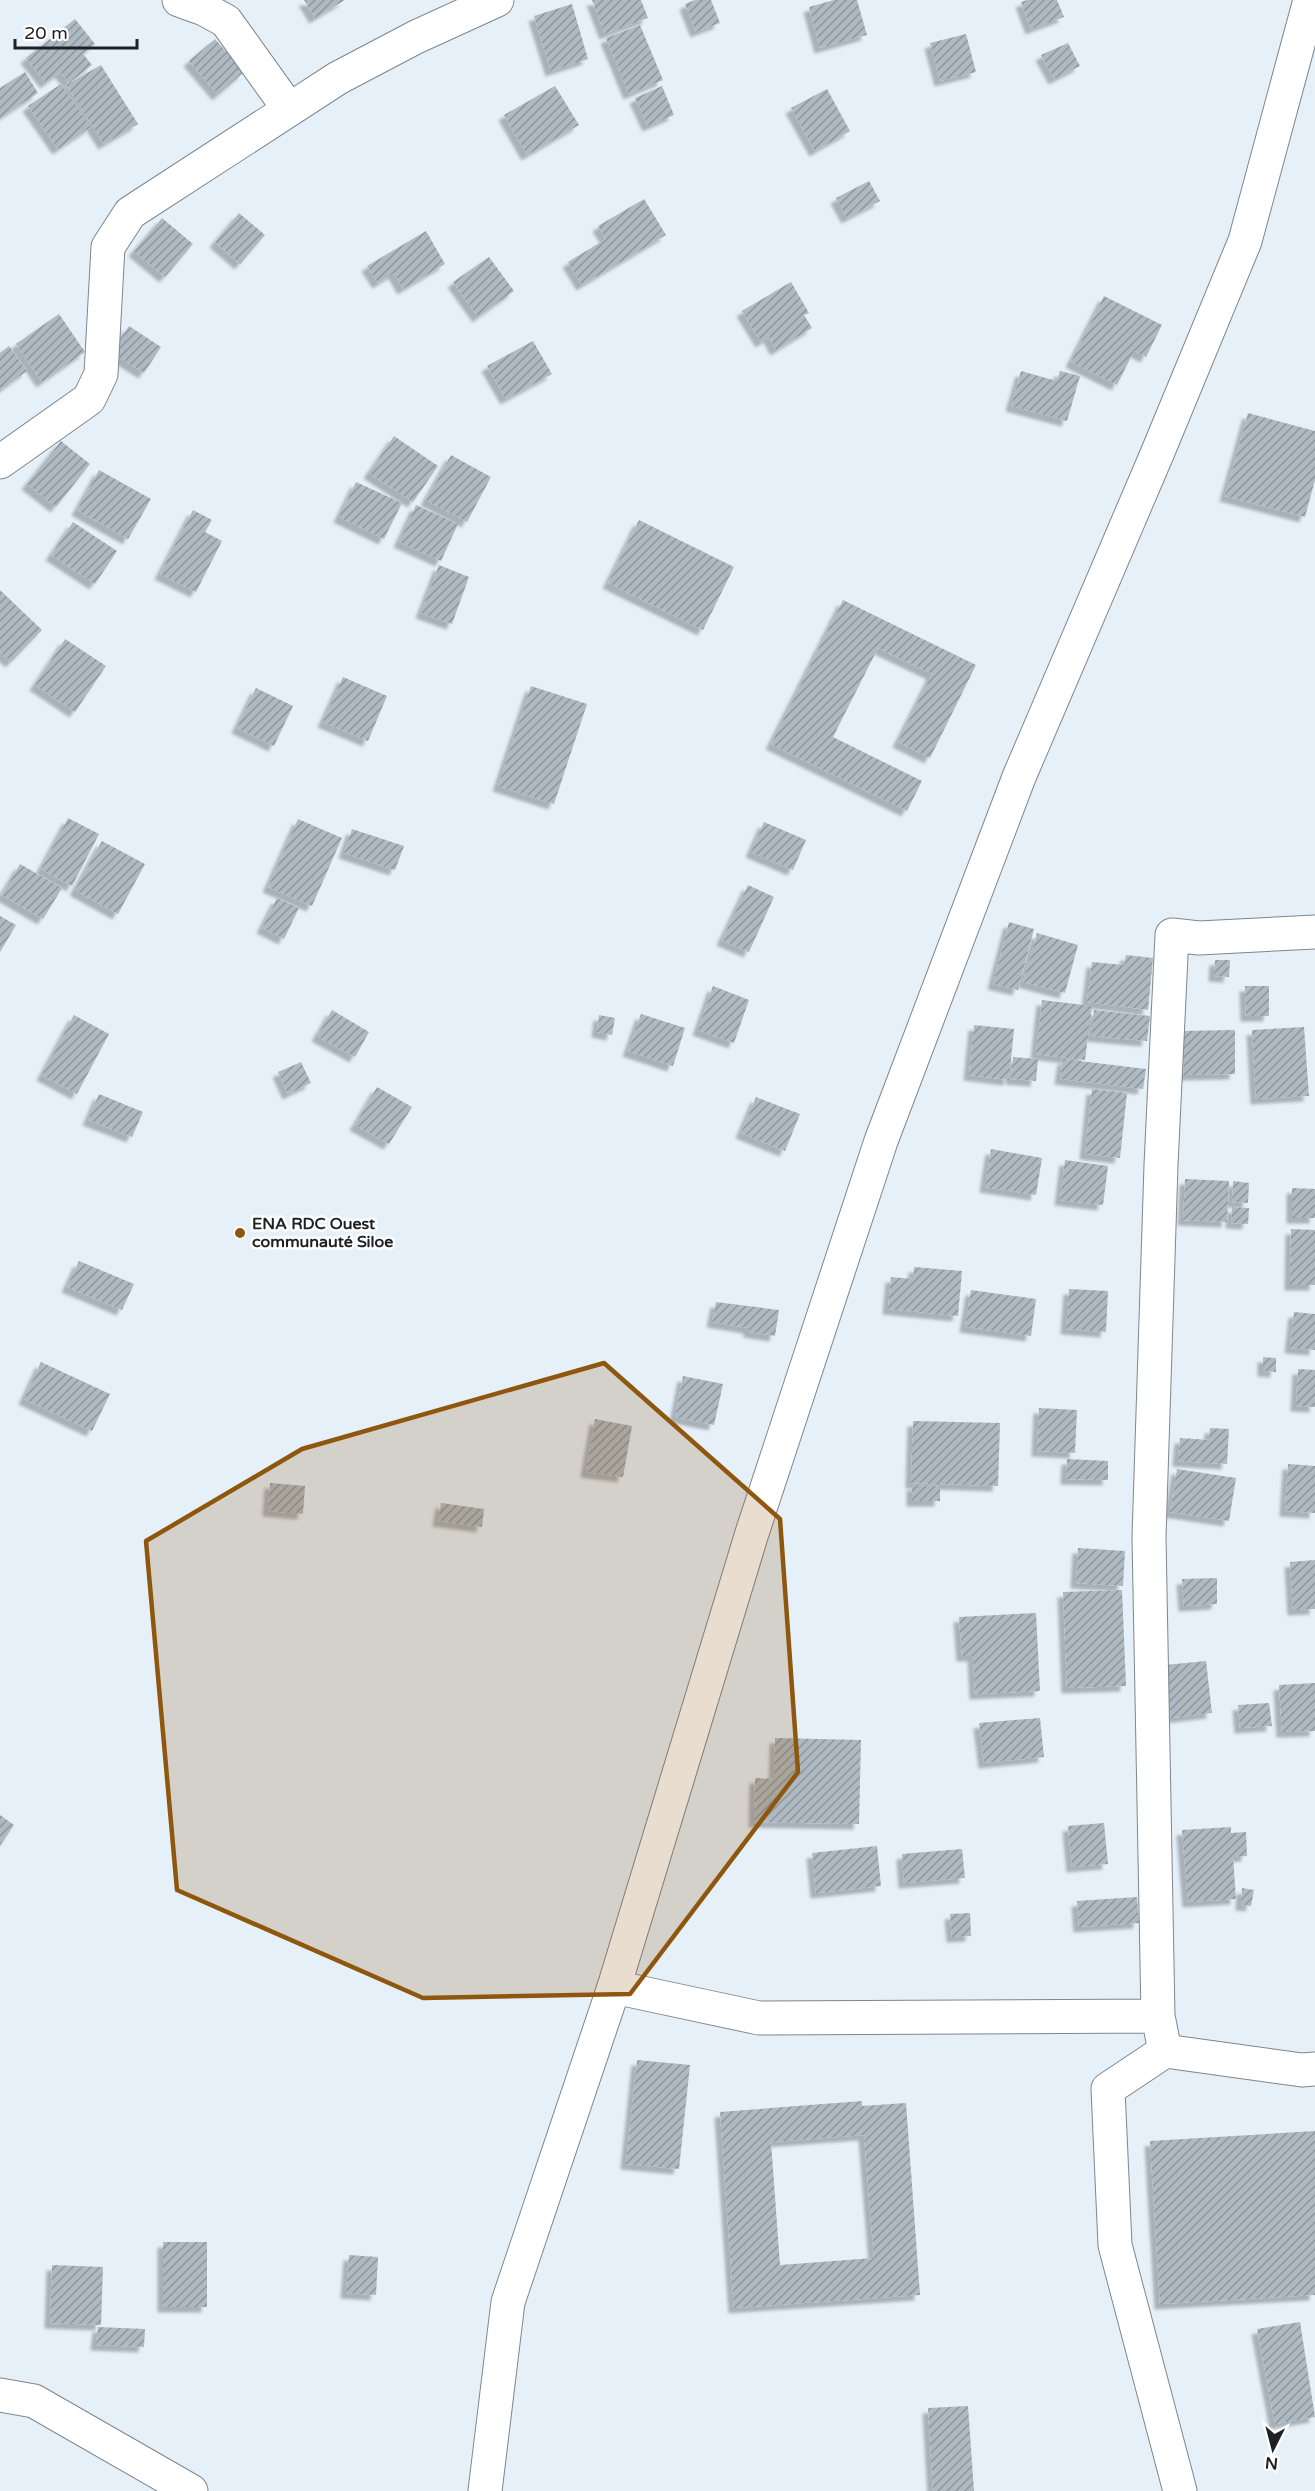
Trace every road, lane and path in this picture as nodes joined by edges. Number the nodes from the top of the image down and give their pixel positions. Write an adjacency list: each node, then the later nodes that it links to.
1 (179, 0): 4 (street)
2 (497, 0): 4 (street)
3 (1310, 0): 7 (street)
4 (289, 109): 5 (street)
5 (0, 462)
6 (1315, 932): 8 (street)
7 (614, 1987): 8 (street); 13 (street)
8 (1158, 2016): 9 (street)
9 (1166, 2051): 10 (street); 14 (street)
10 (1315, 2069)
11 (0, 2395): 12 (street)
12 (191, 2491)
13 (485, 2491)
14 (1180, 2491)

